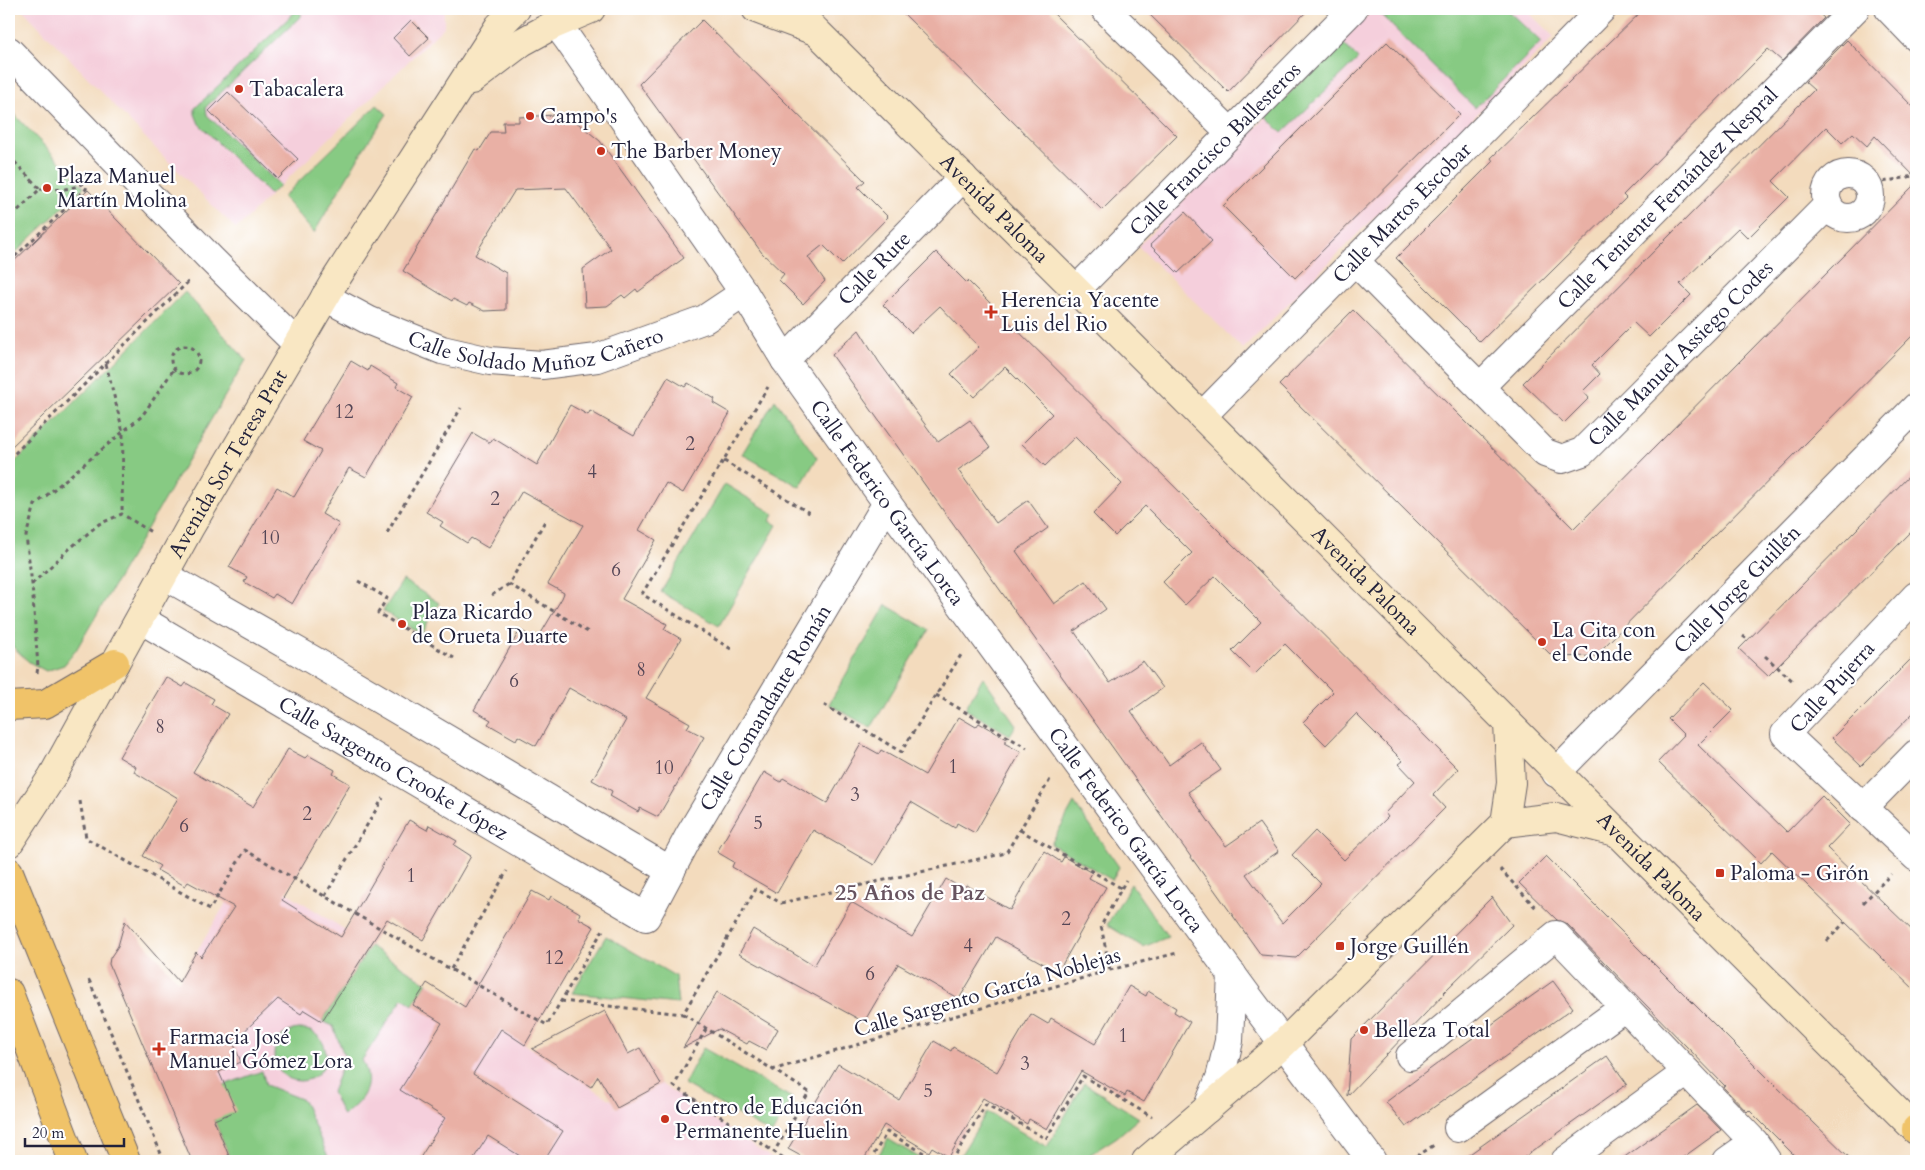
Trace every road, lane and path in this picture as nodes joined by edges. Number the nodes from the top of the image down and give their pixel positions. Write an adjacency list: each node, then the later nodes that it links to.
1 (516, 9): 14 (main road, Avenida Sor Teresa Prat)
2 (591, 9): 10 (main road, Avenida Sor Teresa Prat)
3 (756, 9): 11 (main road, Avenida Paloma)
4 (795, 9): 11 (main road, Avenida Paloma)
5 (1104, 9): 15 (street)
6 (1353, 9): 15 (street, Calle Francisco Ballesteros)
7 (1602, 9): 25 (street, Calle Martos Escobar)
8 (1855, 9): 34 (street, Calle Teniente Fernández Nespral)
9 (1889, 9): 12 (street)
10 (553, 25): 14 (main road, Avenida Sor Teresa Prat); 28 (street, Calle Federico García Lorca)
11 (816, 31): 19 (main road, Avenida Paloma)
12 (1916, 36)
13 (9, 52): 17 (street)
14 (457, 92): 29 (main road, Avenida Sor Teresa Prat)
15 (1230, 132): 27 (street, Calle Francisco Ballesteros)
16 (9, 156): 22 (path)
17 (113, 160): 20 (path); 24 (street)
18 (1916, 172): 21 (path)
19 (963, 177): 27 (main road, Avenida Paloma); 31 (street, Calle Rute)
20 (90, 179): 22 (path); 26 (path)
21 (1868, 186): 34 (street, Calle Manuel Assiego Codes)
22 (40, 189): 23 (path)
23 (9, 219)
24 (211, 259): 30 (street); 32 (path)
25 (1354, 260): 34 (street, Calle Manuel Assiego Codes); 37 (street, Calle Martos Escobar)
26 (9, 262)
27 (1076, 290): 37 (main road, Avenida Paloma)
28 (744, 293): 29 (street, Calle Soldado Muñoz Cañero); 31 (street, Calle Federico García Lorca)
29 (325, 297): 30 (main road, Avenida Sor Teresa Prat)
30 (297, 344): 47 (main road, Avenida Sor Teresa Prat)
31 (785, 360): 40 (path); 41 (street, Calle Federico García Lorca)
32 (106, 364): 38 (path); 39 (path)
33 (174, 369): 33 (path); 38 (path)
34 (1480, 387)
35 (1916, 407): 72 (street, Calle Jorge Guillén)
36 (461, 408): 46 (path)
37 (1202, 416): 67 (main road, Avenida Paloma)
38 (123, 432): 42 (path); 49 (path)
39 (9, 458)
40 (724, 461): 43 (path); 58 (path)
41 (887, 503): 54 (street, Calle Federico García Lorca); 83 (street, Calle Comandante Román)
42 (122, 514): 45 (path); 49 (path)
43 (811, 514)
44 (545, 521): 50 (path)
45 (154, 526)
46 (387, 533)
47 (164, 575): 53 (main road, Avenida Sor Teresa Prat); 83 (street)
48 (358, 581): 60 (path)
49 (32, 584): 62 (path)
50 (510, 584): 51 (path); 55 (path)
51 (492, 595)
52 (1916, 596): 74 (street, Calle Pujerra)
53 (140, 619): 61 (main road, Avenida Sor Teresa Prat); 71 (street, Calle Sargento Crooke López)
54 (978, 627): 64 (path); 68 (street, Calle Federico García Lorca)
55 (588, 632)
56 (1743, 636): 57 (path)
57 (1747, 640)
58 (731, 649)
59 (1765, 656): 63 (path)
60 (454, 658)
61 (115, 663): 66 (main road); 78 (main road, Avenida Sor Teresa Prat)
62 (36, 675)
63 (1796, 685)
64 (936, 695): 65 (path); 69 (path)
65 (824, 705)
66 (9, 706)
67 (1508, 724): 72 (main road, Avenida Paloma); 75 (main road)
68 (1068, 750): 76 (path); 81 (street, Calle Federico García Lorca)
69 (1034, 752)
70 (1916, 754): 74 (street)
71 (398, 771): 79 (street, Calle Sargento Crooke López); 86 (path)
72 (1556, 773): 77 (main road, Avenida Paloma)
73 (80, 800): 86 (path)
74 (1863, 808): 82 (street, Calle Pujerra)
75 (1505, 823): 77 (main road); 80 (main road)
76 (1020, 830): 85 (path); 100 (path)
77 (1616, 832): 108 (main road, Avenida Paloma)
78 (9, 843)
79 (522, 845): 87 (street, Calle Sargento Crooke López); 94 (path)
80 (1481, 848): 91 (path); 102 (main road)
81 (1141, 850): 85 (path); 93 (street, Calle Federico García Lorca)
82 (1906, 864): 88 (path)
83 (671, 871): 89 (street, Calle Comandante Román)
84 (9, 872): 113 (main road)
85 (1121, 888): 95 (path)
86 (325, 896): 94 (path)
87 (620, 902): 89 (street, Calle Sargento Crooke López); 98 (path)
88 (1863, 903)
89 (646, 917)
90 (1845, 922): 92 (path)
91 (1556, 935): 99 (street); 103 (street)
92 (1827, 941)
93 (1210, 944): 95 (path, Calle Sargento García Noblejas); 96 (street, Calle Federico García Lorca)
94 (451, 969): 98 (path)
95 (1110, 970): 104 (path, Calle Sargento García Noblejas)
96 (1232, 974): 102 (street, Calle Federico García Lorca); 106 (street)
97 (9, 993): 112 (main road)
98 (561, 1001): 100 (path)
99 (1625, 1007): 105 (street); 107 (street)
100 (683, 1014): 101 (path)
101 (706, 1029): 104 (path); 110 (path)
102 (1283, 1044): 106 (main road); 119 (street, Calle Federico García Lorca)
103 (1410, 1056)
104 (772, 1070): 110 (path)
105 (1687, 1072): 111 (street); 120 (street)
106 (1206, 1109): 109 (main road)
107 (1458, 1128)
108 (1916, 1130)
109 (1179, 1133): 117 (path); 118 (main road)
110 (774, 1152): 114 (path)
111 (1761, 1152): 121 (street)
112 (73, 1161)
113 (126, 1161)
114 (788, 1161)
115 (870, 1161): 116 (path)
116 (938, 1161)
117 (952, 1161)
118 (1146, 1161)
119 (1372, 1161)
120 (1565, 1161)
121 (1727, 1161)

